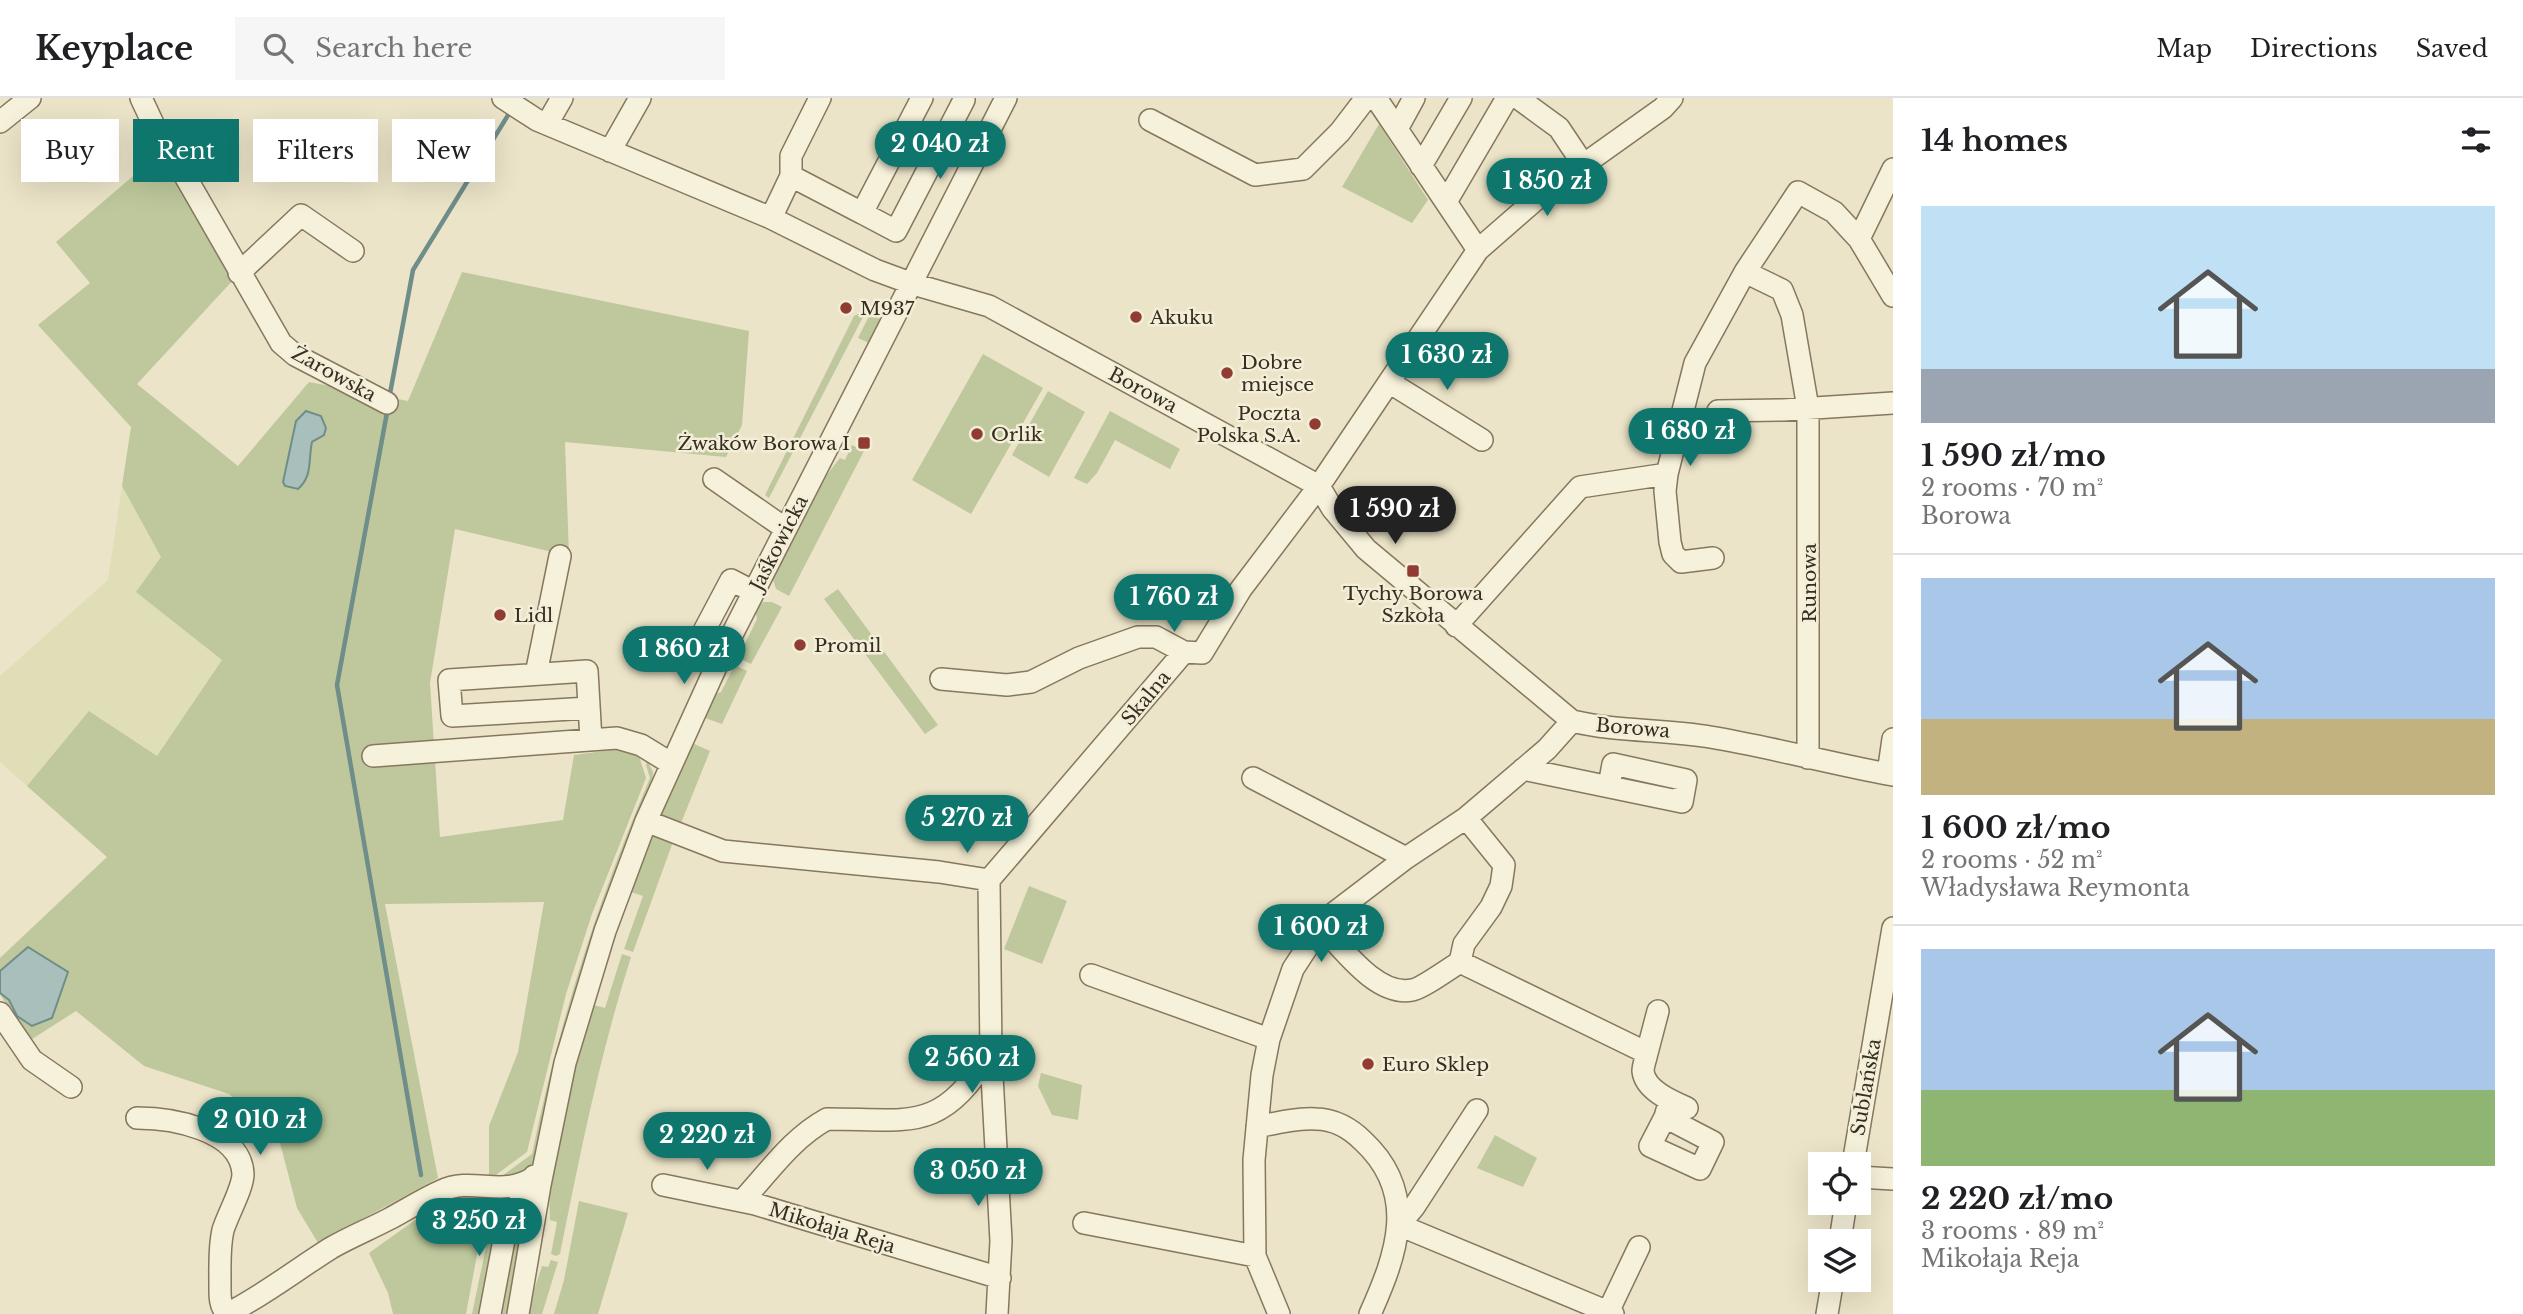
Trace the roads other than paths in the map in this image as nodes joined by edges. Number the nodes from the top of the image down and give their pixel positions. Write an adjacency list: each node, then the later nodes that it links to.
1 (30, 98): 19 (street)
2 (141, 98): 35 (street, Żarowska)
3 (562, 98): 20 (street)
4 (622, 98): 21 (street)
5 (640, 98): 21 (street)
6 (820, 98): 27 (street)
7 (922, 98): 29 (street)
8 (1366, 98): 18 (street)
9 (1376, 98): 22 (street)
10 (1414, 98): 22 (street)
11 (1461, 98): 25 (street)
12 (1507, 98): 28 (street)
13 (1518, 98): 24 (street)
14 (1672, 98): 24 (street, Skalna)
15 (962, 99): 17 (street); 29 (street)
16 (509, 103): 20 (street, Borowa)
17 (1002, 107): 36 (street, Jaśkowicka)
18 (1150, 120)
19 (0, 122)
20 (547, 124): 23 (street, Borowa)
21 (627, 124): 23 (street)
22 (1397, 129): 25 (street)
23 (610, 151): 30 (street, Borowa)
24 (1588, 160): 32 (street, Skalna)
25 (1421, 166): 28 (street)
26 (1892, 173): 31 (street)
27 (791, 176): 29 (street); 30 (street)
28 (1446, 202): 32 (street)
29 (862, 214)
30 (771, 218): 36 (street, Borowa)
31 (1859, 239): 34 (street); 37 (street)
32 (1478, 250): 38 (street, Skalna)
33 (353, 251): 35 (street)
34 (1745, 272): 41 (street, Runowa); 44 (street)
35 (239, 273): 39 (street, Żarowska)
36 (913, 284): 46 (street, Borowa); 47 (street, Jaśkowicka)
37 (1893, 296)
38 (1389, 382): 43 (street); 46 (street, Skalna)
39 (387, 403)
40 (1893, 403): 41 (street)
41 (1808, 408): 42 (street); 59 (street, Runowa)
42 (1718, 411)
43 (1482, 440)
44 (1668, 474): 49 (street); 50 (street)
45 (714, 478): 47 (street)
46 (1319, 486): 50 (street, Borowa); 51 (street, Skalna)
47 (786, 529): 60 (street, Jaśkowicka)
48 (560, 556): 52 (street)
49 (1713, 558)
50 (1457, 626): 55 (street, Borowa)
51 (1184, 652): 53 (street); 68 (street, Skalna)
52 (536, 674): 54 (street); 54 (street)
53 (941, 679)
54 (589, 708): 57 (street)
55 (1572, 721): 59 (street, Borowa); 61 (street)
56 (1893, 739): 62 (street)
57 (591, 740): 58 (street); 60 (street)
58 (373, 756)
59 (1808, 758): 62 (street, Borowa)
60 (671, 764): 66 (street, Jaśkowicka)
61 (1523, 769): 64 (street); 65 (street)
62 (1891, 774)
63 (1253, 778): 67 (street)
64 (1609, 786)
65 (1466, 818): 67 (street); 71 (street)
66 (646, 821): 68 (street); 82 (street, Jaśkowicka)
67 (1406, 858): 69 (street)
68 (989, 880): 76 (street)
69 (1321, 926): 71 (street); 75 (street)
70 (1893, 928): 84 (street, Sublańska)
71 (1460, 962): 77 (street)
72 (1091, 975): 75 (street)
73 (1658, 1011): 77 (street)
74 (0, 1013): 78 (street)
75 (1269, 1039): 83 (street)
76 (991, 1052): 89 (street); 94 (street)
77 (1647, 1054): 79 (street)
78 (71, 1087)
79 (1674, 1108)
80 (1477, 1110): 91 (street)
81 (137, 1118): 98 (street)
82 (551, 1124): 85 (street, Jaśkowicka); 99 (street, Jaśkowicka)
83 (1257, 1127): 91 (street); 93 (street)
84 (1855, 1152)
85 (534, 1178): 96 (street, Jaśkowicka); 98 (street)
86 (1871, 1178): 87 (street)
87 (1893, 1179)
88 (663, 1185): 89 (street, Mikołaja Reja)
89 (742, 1201): 94 (street, Mikołaja Reja)
90 (1084, 1223): 93 (street)
91 (1399, 1225): 97 (street); 102 (street)
92 (1639, 1247): 97 (street)
93 (1255, 1256): 101 (street)
94 (1000, 1278): 100 (street)
95 (1831, 1292): 103 (street)
96 (490, 1310)
97 (1611, 1313)
98 (227, 1314)
99 (518, 1314)
100 (997, 1314)
101 (1279, 1314)
102 (1370, 1314)
103 (1827, 1314)

